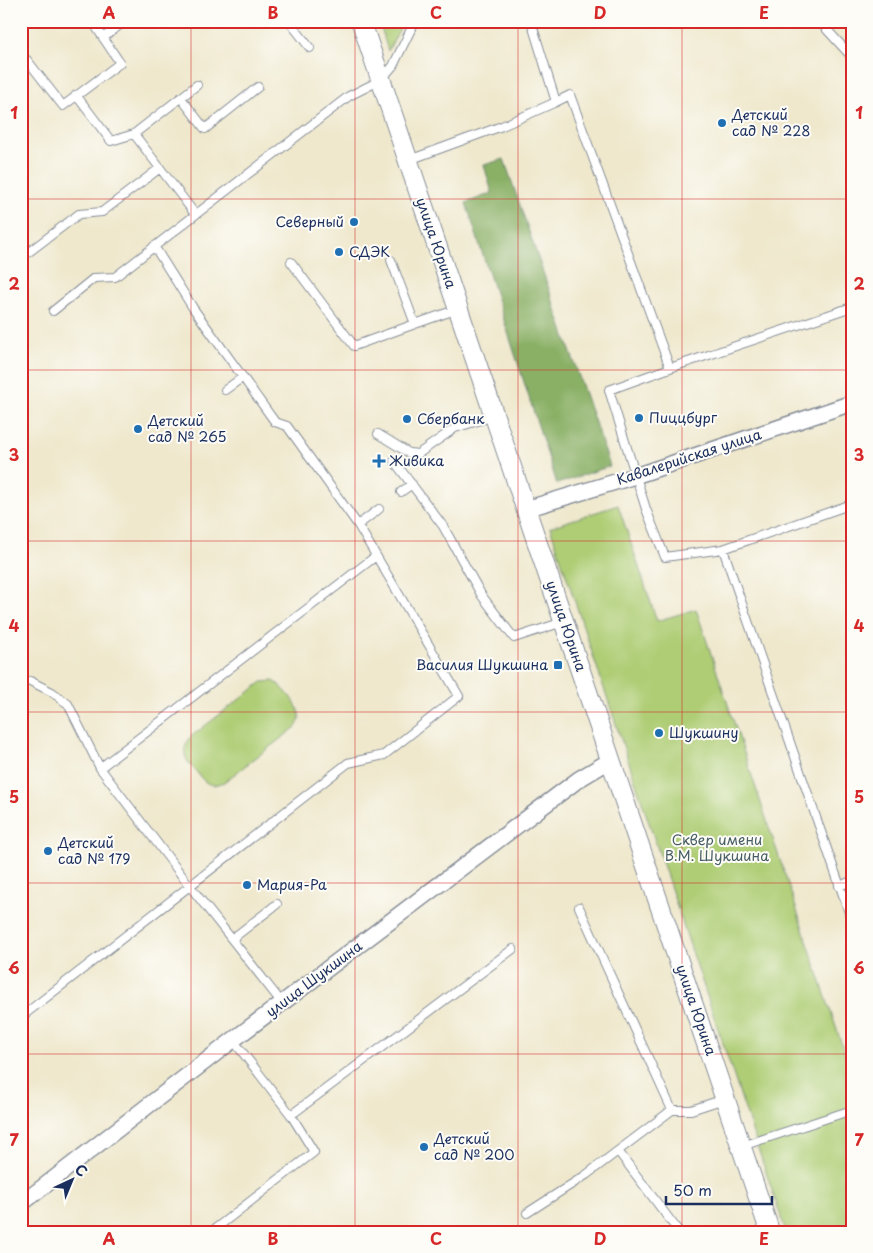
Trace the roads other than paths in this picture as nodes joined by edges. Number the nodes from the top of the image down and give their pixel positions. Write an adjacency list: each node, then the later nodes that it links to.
1 (92, 21): 8 (lane)
2 (125, 21): 8 (lane)
3 (289, 21): 9 (lane)
4 (361, 21): 12 (street, улица Юрина)
5 (415, 21): 12 (lane)
6 (531, 21): 17 (lane)
7 (819, 21): 10 (lane)
8 (103, 38): 15 (lane)
9 (310, 48)
10 (852, 57)
11 (21, 64): 15 (lane)
12 (381, 80): 19 (street, улица Юрина); 21 (lane)
13 (197, 86): 16 (lane)
14 (258, 87): 16 (lane)
15 (76, 95): 18 (lane)
16 (181, 98): 18 (lane)
17 (556, 102): 19 (lane); 30 (lane)
18 (134, 134): 20 (lane)
19 (408, 160): 27 (street, улица Юрина)
20 (160, 168): 21 (lane); 23 (lane)
21 (196, 214): 22 (lane)
22 (154, 246): 28 (lane); 31 (lane)
23 (21, 258)
24 (391, 260): 29 (lane)
25 (291, 262): 29 (lane)
26 (852, 307): 30 (lane)
27 (458, 309): 29 (lane); 34 (street, улица Юрина)
28 (53, 311)
29 (415, 324)
30 (670, 368): 37 (lane)
31 (243, 377): 32 (lane); 43 (lane)
32 (226, 390)
33 (852, 403): 37 (street, Кавалерийская улица)
34 (494, 416): 35 (lane); 41 (street, улица Юрина)
35 (378, 434)
36 (394, 461): 38 (lane)
37 (635, 476): 41 (street, Кавалерийская улица); 44 (lane)
38 (412, 484): 39 (lane); 46 (lane)
39 (402, 492)
40 (852, 504): 44 (lane)
41 (526, 508): 46 (street, улица Юрина)
42 (379, 509): 43 (lane)
43 (358, 525): 45 (lane)
44 (723, 549): 52 (lane)
45 (376, 556): 49 (lane); 51 (lane)
46 (564, 622): 48 (street, улица Юрина)
47 (30, 681): 49 (lane)
48 (611, 760): 58 (street, улица Шукшина); 61 (street, улица Юрина)
49 (100, 768): 51 (lane)
50 (852, 882): 52 (lane)
51 (189, 885): 56 (lane); 59 (lane)
52 (840, 886): 55 (lane)
53 (277, 904): 56 (lane)
54 (580, 907): 62 (lane)
55 (852, 921)
56 (232, 939): 58 (lane)
57 (513, 949): 64 (lane)
58 (282, 1003): 60 (street, улица Шукшина)
59 (21, 1017)
60 (233, 1040): 64 (lane); 67 (street, улица Шукшина)
61 (726, 1099): 62 (lane); 65 (street, улица Юрина)
62 (672, 1110): 66 (lane)
63 (852, 1110): 65 (lane)
64 (291, 1115): 69 (lane)
65 (741, 1146): 71 (street, улица Юрина)
66 (618, 1151): 68 (lane); 70 (lane)
67 (21, 1204)
68 (527, 1213)
69 (211, 1232)
70 (679, 1232)
71 (770, 1232)

